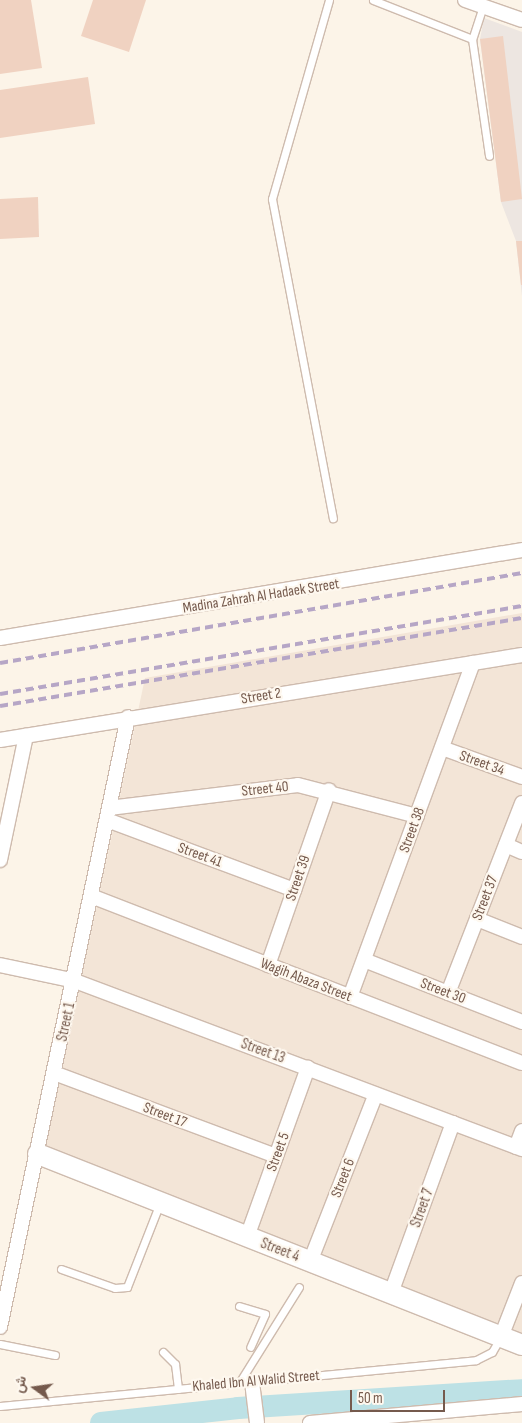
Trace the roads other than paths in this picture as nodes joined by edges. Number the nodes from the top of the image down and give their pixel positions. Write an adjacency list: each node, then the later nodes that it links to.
1 (329, 0): 8 (lane)
2 (373, 0): 6 (lane)
3 (465, 0): 4 (street)
4 (483, 6): 5 (street); 6 (lane)
5 (522, 20)
6 (472, 39): 7 (lane)
7 (489, 156)
8 (333, 518)
9 (522, 550): 10 (street, Madina Zahrah Al Hadaek Street)
10 (0, 638)
11 (522, 655): 12 (street, Street 2)
12 (474, 662): 13 (street, Street 2); 16 (street, Street 38)
13 (128, 717): 14 (street, Street 2); 20 (street, Street 1)
14 (26, 736): 15 (street, Street 2); 24 (street)
15 (0, 740)
16 (442, 748): 17 (street, Street 34); 21 (street, Street 38)
17 (522, 777)
18 (329, 790): 20 (street, Street 40); 21 (street, Street 40); 25 (street, Street 39)
19 (522, 803): 22 (street, Street 37)
20 (108, 814): 25 (street, Street 41); 26 (street, Street 1)
21 (417, 816): 29 (street, Street 38)
22 (506, 845): 23 (street); 27 (street, Street 37)
23 (522, 852)
24 (0, 860)
25 (294, 890): 30 (street, Street 39)
26 (91, 896): 30 (street, Wagih Abaza Street); 32 (street, Street 1)
27 (477, 919): 28 (street); 33 (street, Street 37)
28 (522, 937)
29 (364, 960): 33 (street, Street 30); 34 (street, Street 38)
30 (268, 965): 34 (street, Wagih Abaza Street)
31 (0, 966): 32 (street, Street 13)
32 (74, 981): 37 (street, Street 13); 38 (street, Street 1)
33 (448, 993): 35 (street, Street 30)
34 (350, 997): 36 (street, Wagih Abaza Street)
35 (522, 1022)
36 (522, 1063)
37 (308, 1068): 39 (street, Street 13); 44 (street, Street 5)
38 (54, 1073): 43 (street, Street 1); 44 (street, Street 17)
39 (376, 1094): 40 (street, Street 13); 47 (street, Street 6)
40 (453, 1123): 42 (street, Street 13); 51 (street, Street 7)
41 (522, 1131): 42 (street)
42 (519, 1148)
43 (38, 1154): 45 (street, Street 4); 54 (street, Street 1)
44 (276, 1156): 46 (street, Street 5)
45 (160, 1202): 46 (street, Street 4); 48 (lane)
46 (247, 1237): 47 (street, Street 4)
47 (310, 1262): 51 (street, Street 4)
48 (62, 1269)
49 (522, 1283): 56 (street)
50 (299, 1287): 55 (lane)
51 (391, 1293): 56 (street, Street 4)
52 (239, 1306): 53 (lane)
53 (263, 1320): 55 (lane); 59 (lane)
54 (0, 1327)
55 (274, 1327): 62 (lane)
56 (501, 1336): 58 (street, Street 4); 62 (lane, Khaled Ibn Al Walid Street)
57 (0, 1344): 61 (lane)
58 (522, 1345)
59 (250, 1347)
60 (163, 1352): 63 (lane)
61 (55, 1355)
62 (248, 1386): 63 (lane, Khaled Ibn Al Walid Street); 67 (street)
63 (178, 1389): 65 (lane, Khaled Ibn Al Walid Street)
64 (522, 1404): 66 (street)
65 (0, 1406)
66 (400, 1418): 68 (street)
67 (257, 1420)
68 (310, 1423)

